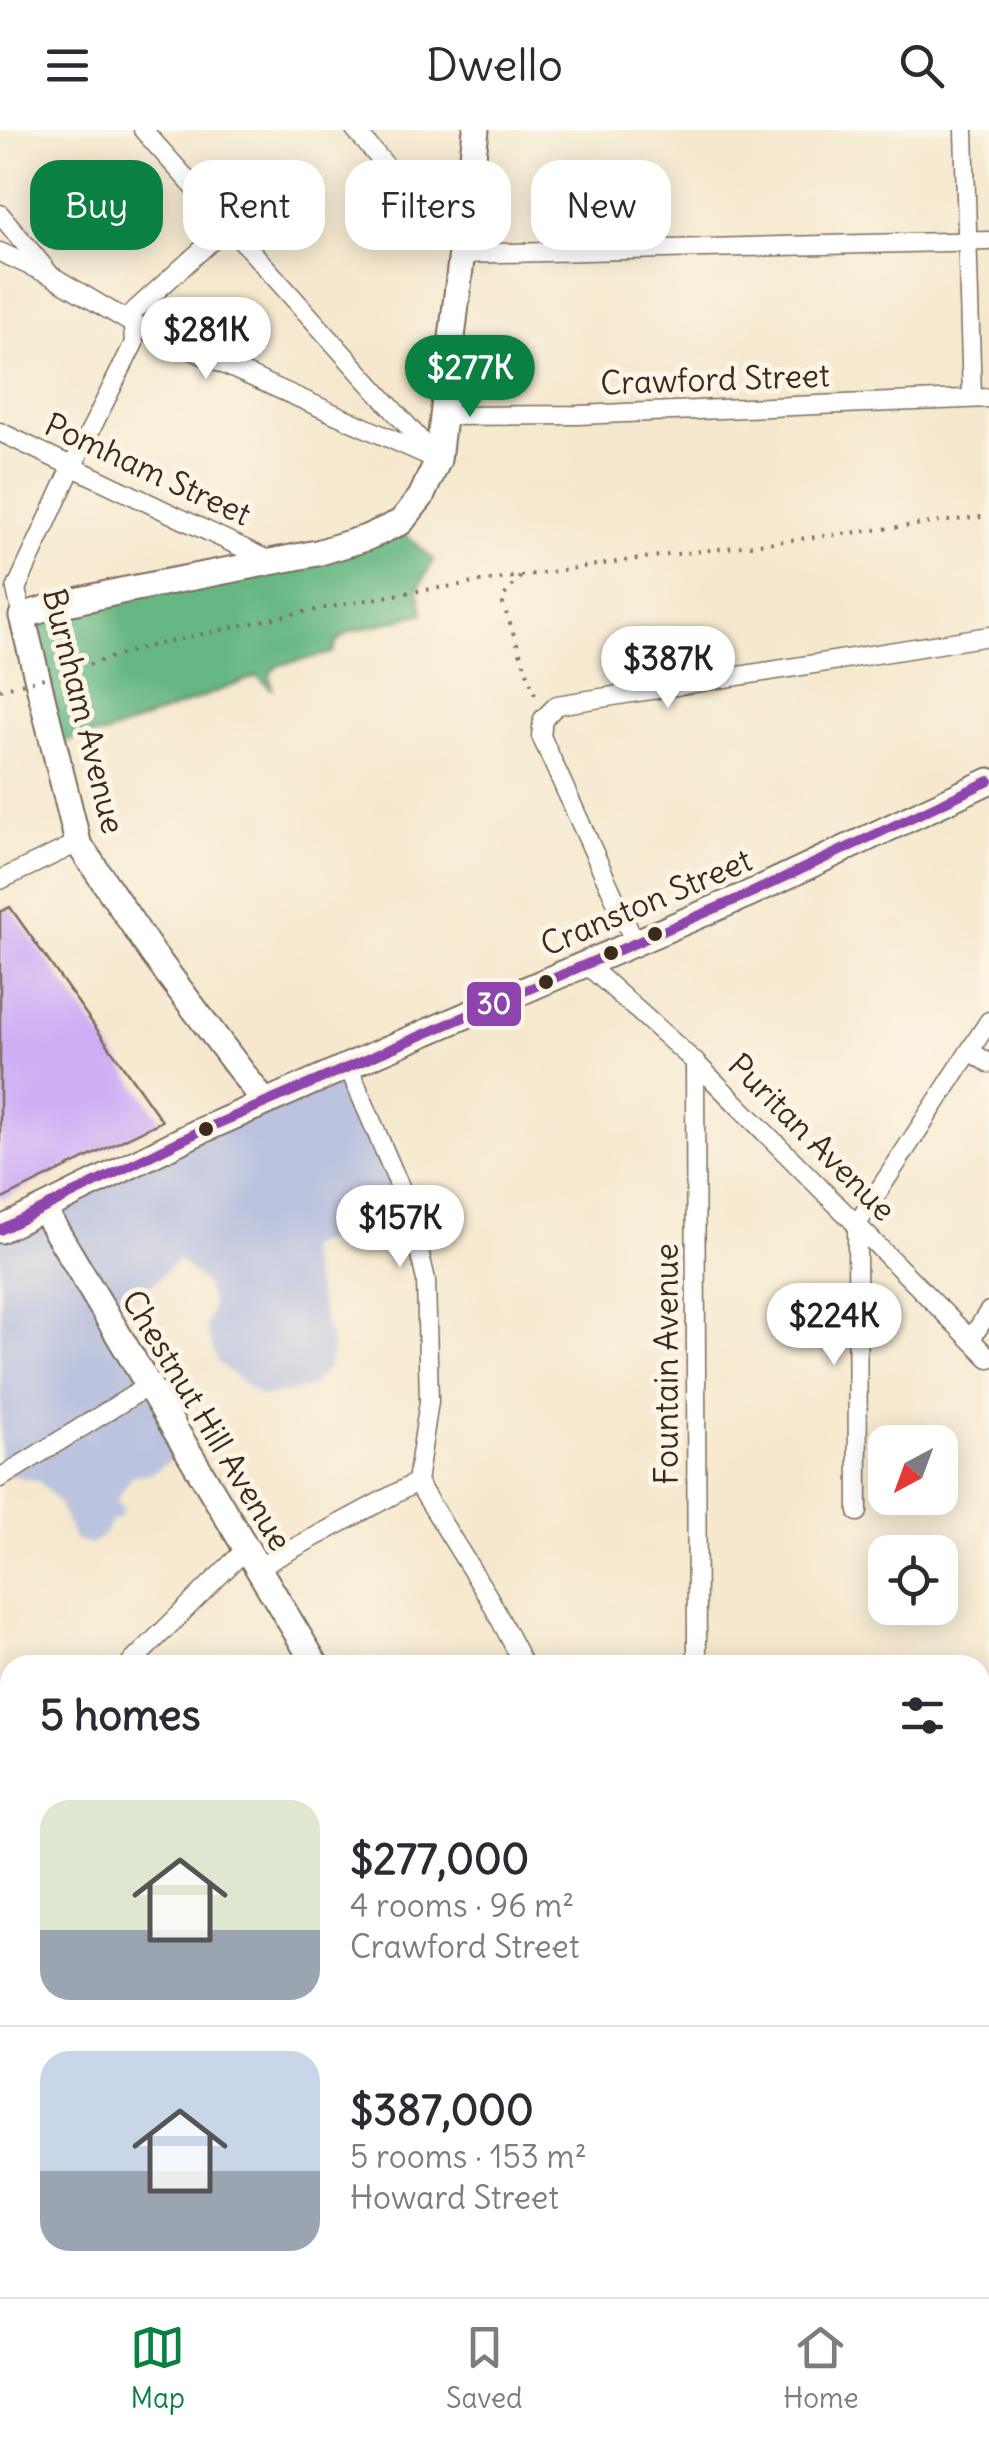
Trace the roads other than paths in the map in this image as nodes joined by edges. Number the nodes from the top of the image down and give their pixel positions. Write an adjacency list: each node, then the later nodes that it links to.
1 (143, 130): 5 (street)
2 (354, 130): 12 (street)
3 (476, 130): 12 (street)
4 (964, 130): 7 (street)
5 (183, 175)
6 (0, 214): 13 (street)
7 (969, 242): 8 (street); 12 (street); 15 (street)
8 (989, 242)
9 (202, 250): 14 (street, Burnham Avenue)
10 (250, 250): 18 (street)
11 (0, 252): 13 (street)
12 (462, 254): 16 (street)
13 (52, 276): 14 (street)
14 (132, 323): 18 (street); 19 (street, Burnham Avenue)
15 (981, 398): 16 (street, Crawford Street)
16 (443, 416): 18 (street)
17 (0, 432): 19 (street, Pomham Street)
18 (438, 460): 20 (street)
19 (72, 466): 20 (street, Pomham Street); 21 (street, Burnham Avenue)
20 (270, 560): 21 (street)
21 (22, 616): 24 (street, Burnham Avenue)
22 (989, 636): 26 (street)
23 (989, 781): 26 (street, Cranston Street)
24 (78, 843): 25 (street); 33 (street, Burnham Avenue)
25 (0, 880)
26 (635, 943): 27 (street, Cranston Street)
27 (586, 964): 30 (street, Puritan Avenue); 32 (street, Cranston Street)
28 (989, 1021): 29 (street)
29 (970, 1050): 31 (street); 35 (street)
30 (695, 1062): 35 (street, Puritan Avenue); 48 (street, Fountain Avenue)
31 (989, 1063)
32 (348, 1066): 33 (street, Cranston Street); 42 (street)
33 (265, 1103): 34 (street, Cranston Street)
34 (42, 1209): 36 (street, Cranston Street); 40 (street, Chestnut Hill Avenue)
35 (857, 1224): 38 (street, Puritan Avenue); 43 (street)
36 (0, 1230)
37 (989, 1311): 38 (street)
38 (970, 1339): 39 (street, Puritan Avenue)
39 (989, 1358)
40 (148, 1386): 41 (street); 44 (street, Chestnut Hill Avenue)
41 (0, 1478)
42 (417, 1482): 44 (street); 47 (street)
43 (858, 1512)
44 (252, 1558): 45 (street); 46 (street, Chestnut Hill Avenue)
45 (140, 1655)
46 (310, 1655)
47 (519, 1655)
48 (697, 1655)

